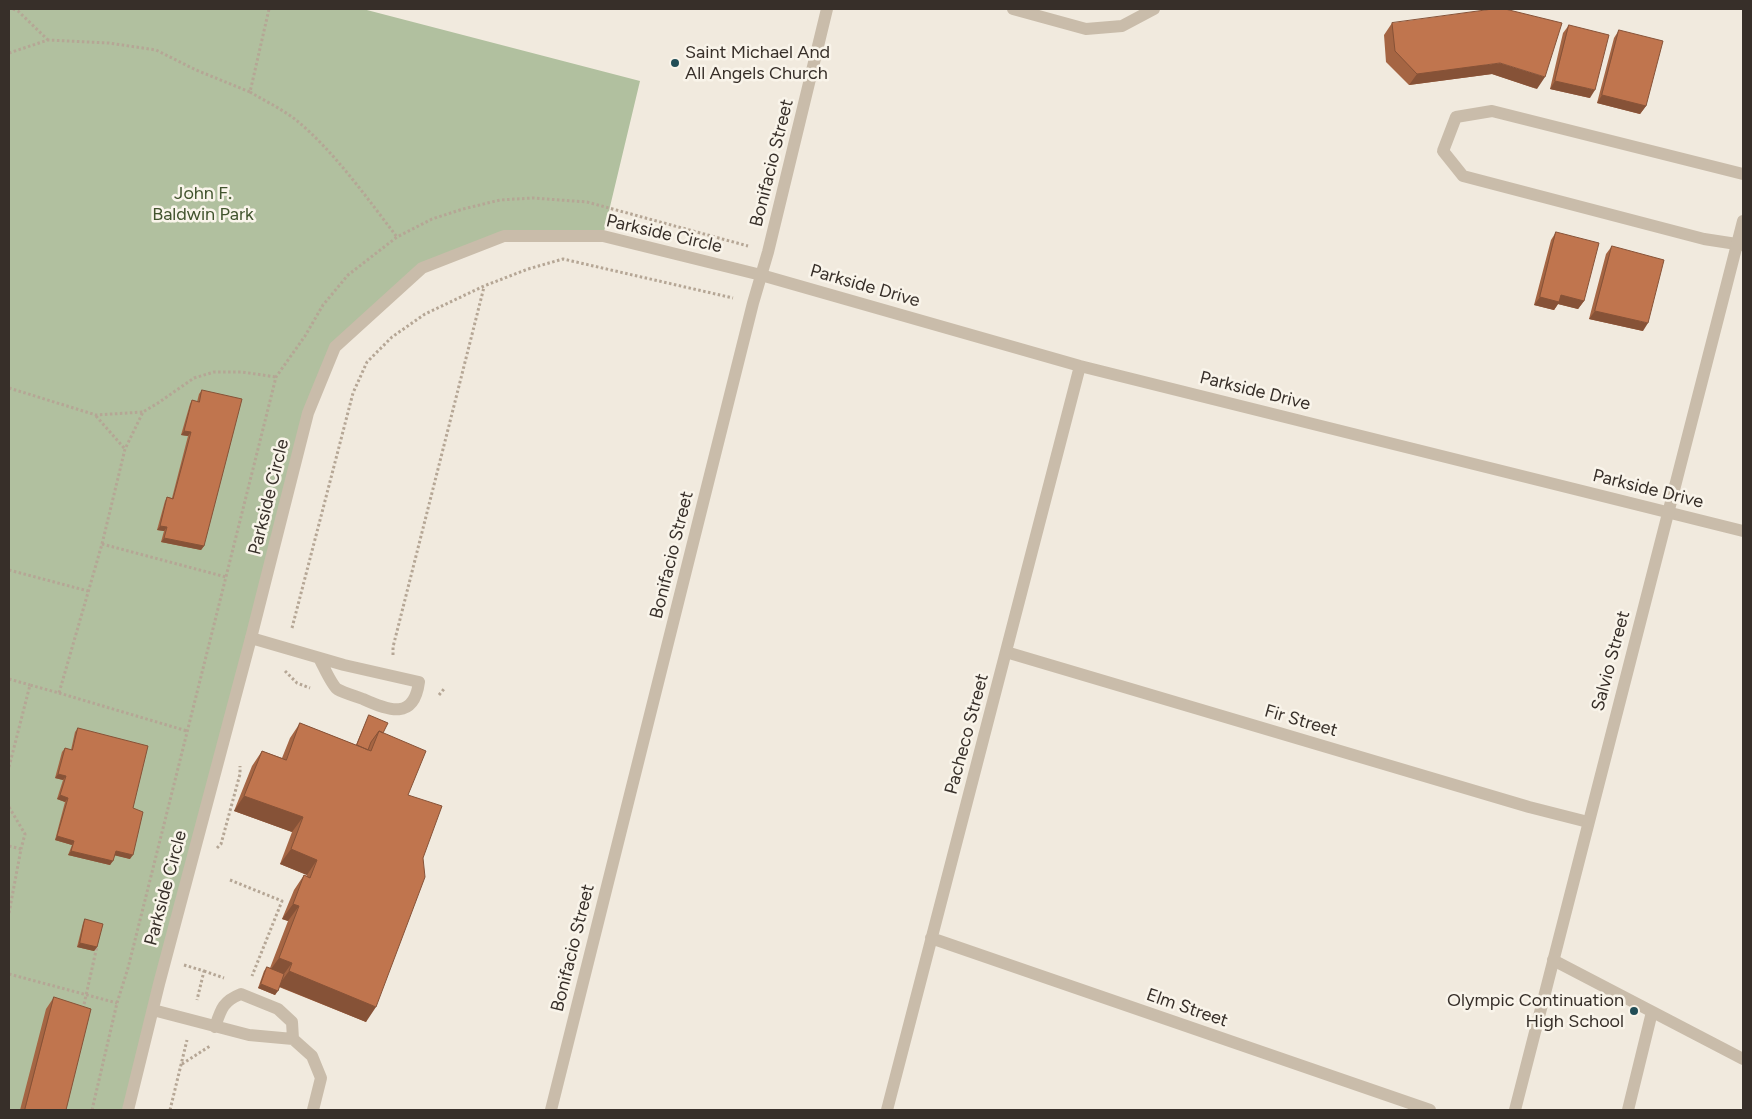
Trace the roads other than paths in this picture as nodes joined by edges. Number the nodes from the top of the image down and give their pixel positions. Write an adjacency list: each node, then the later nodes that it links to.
1 (828, 9): 7 (street, Bonifacio Street)
2 (1013, 9): 3 (street)
3 (1154, 9)
4 (1743, 174): 6 (street)
5 (1743, 221): 6 (street, Salvio Street)
6 (1740, 245): 9 (street, Salvio Street)
7 (761, 276): 8 (street, Parkside Drive); 11 (street, Parkside Circle); 24 (street, Bonifacio Street)
8 (1080, 366): 9 (street, Parkside Drive); 12 (street, Pacheco Street)
9 (1668, 512): 10 (street, Parkside Drive); 14 (street, Salvio Street)
10 (1743, 531)
11 (251, 638): 13 (street); 17 (street, Parkside Circle)
12 (1006, 652): 14 (street, Fir Street); 15 (street, Pacheco Street)
13 (320, 658): 13 (street)
14 (1588, 822): 16 (street, Salvio Street)
15 (931, 938): 25 (street, Pacheco Street); 26 (street, Elm Street)
16 (1553, 960): 18 (street); 27 (street, Salvio Street)
17 (153, 1010): 19 (street); 22 (street, Parkside Circle)
18 (1652, 1012): 21 (street); 28 (street)
19 (215, 1026): 20 (street); 20 (street)
20 (293, 1039): 23 (street)
21 (1743, 1060)
22 (128, 1110)
23 (313, 1110)
24 (551, 1110)
25 (887, 1110)
26 (1430, 1110)
27 (1515, 1110)
28 (1628, 1110)

